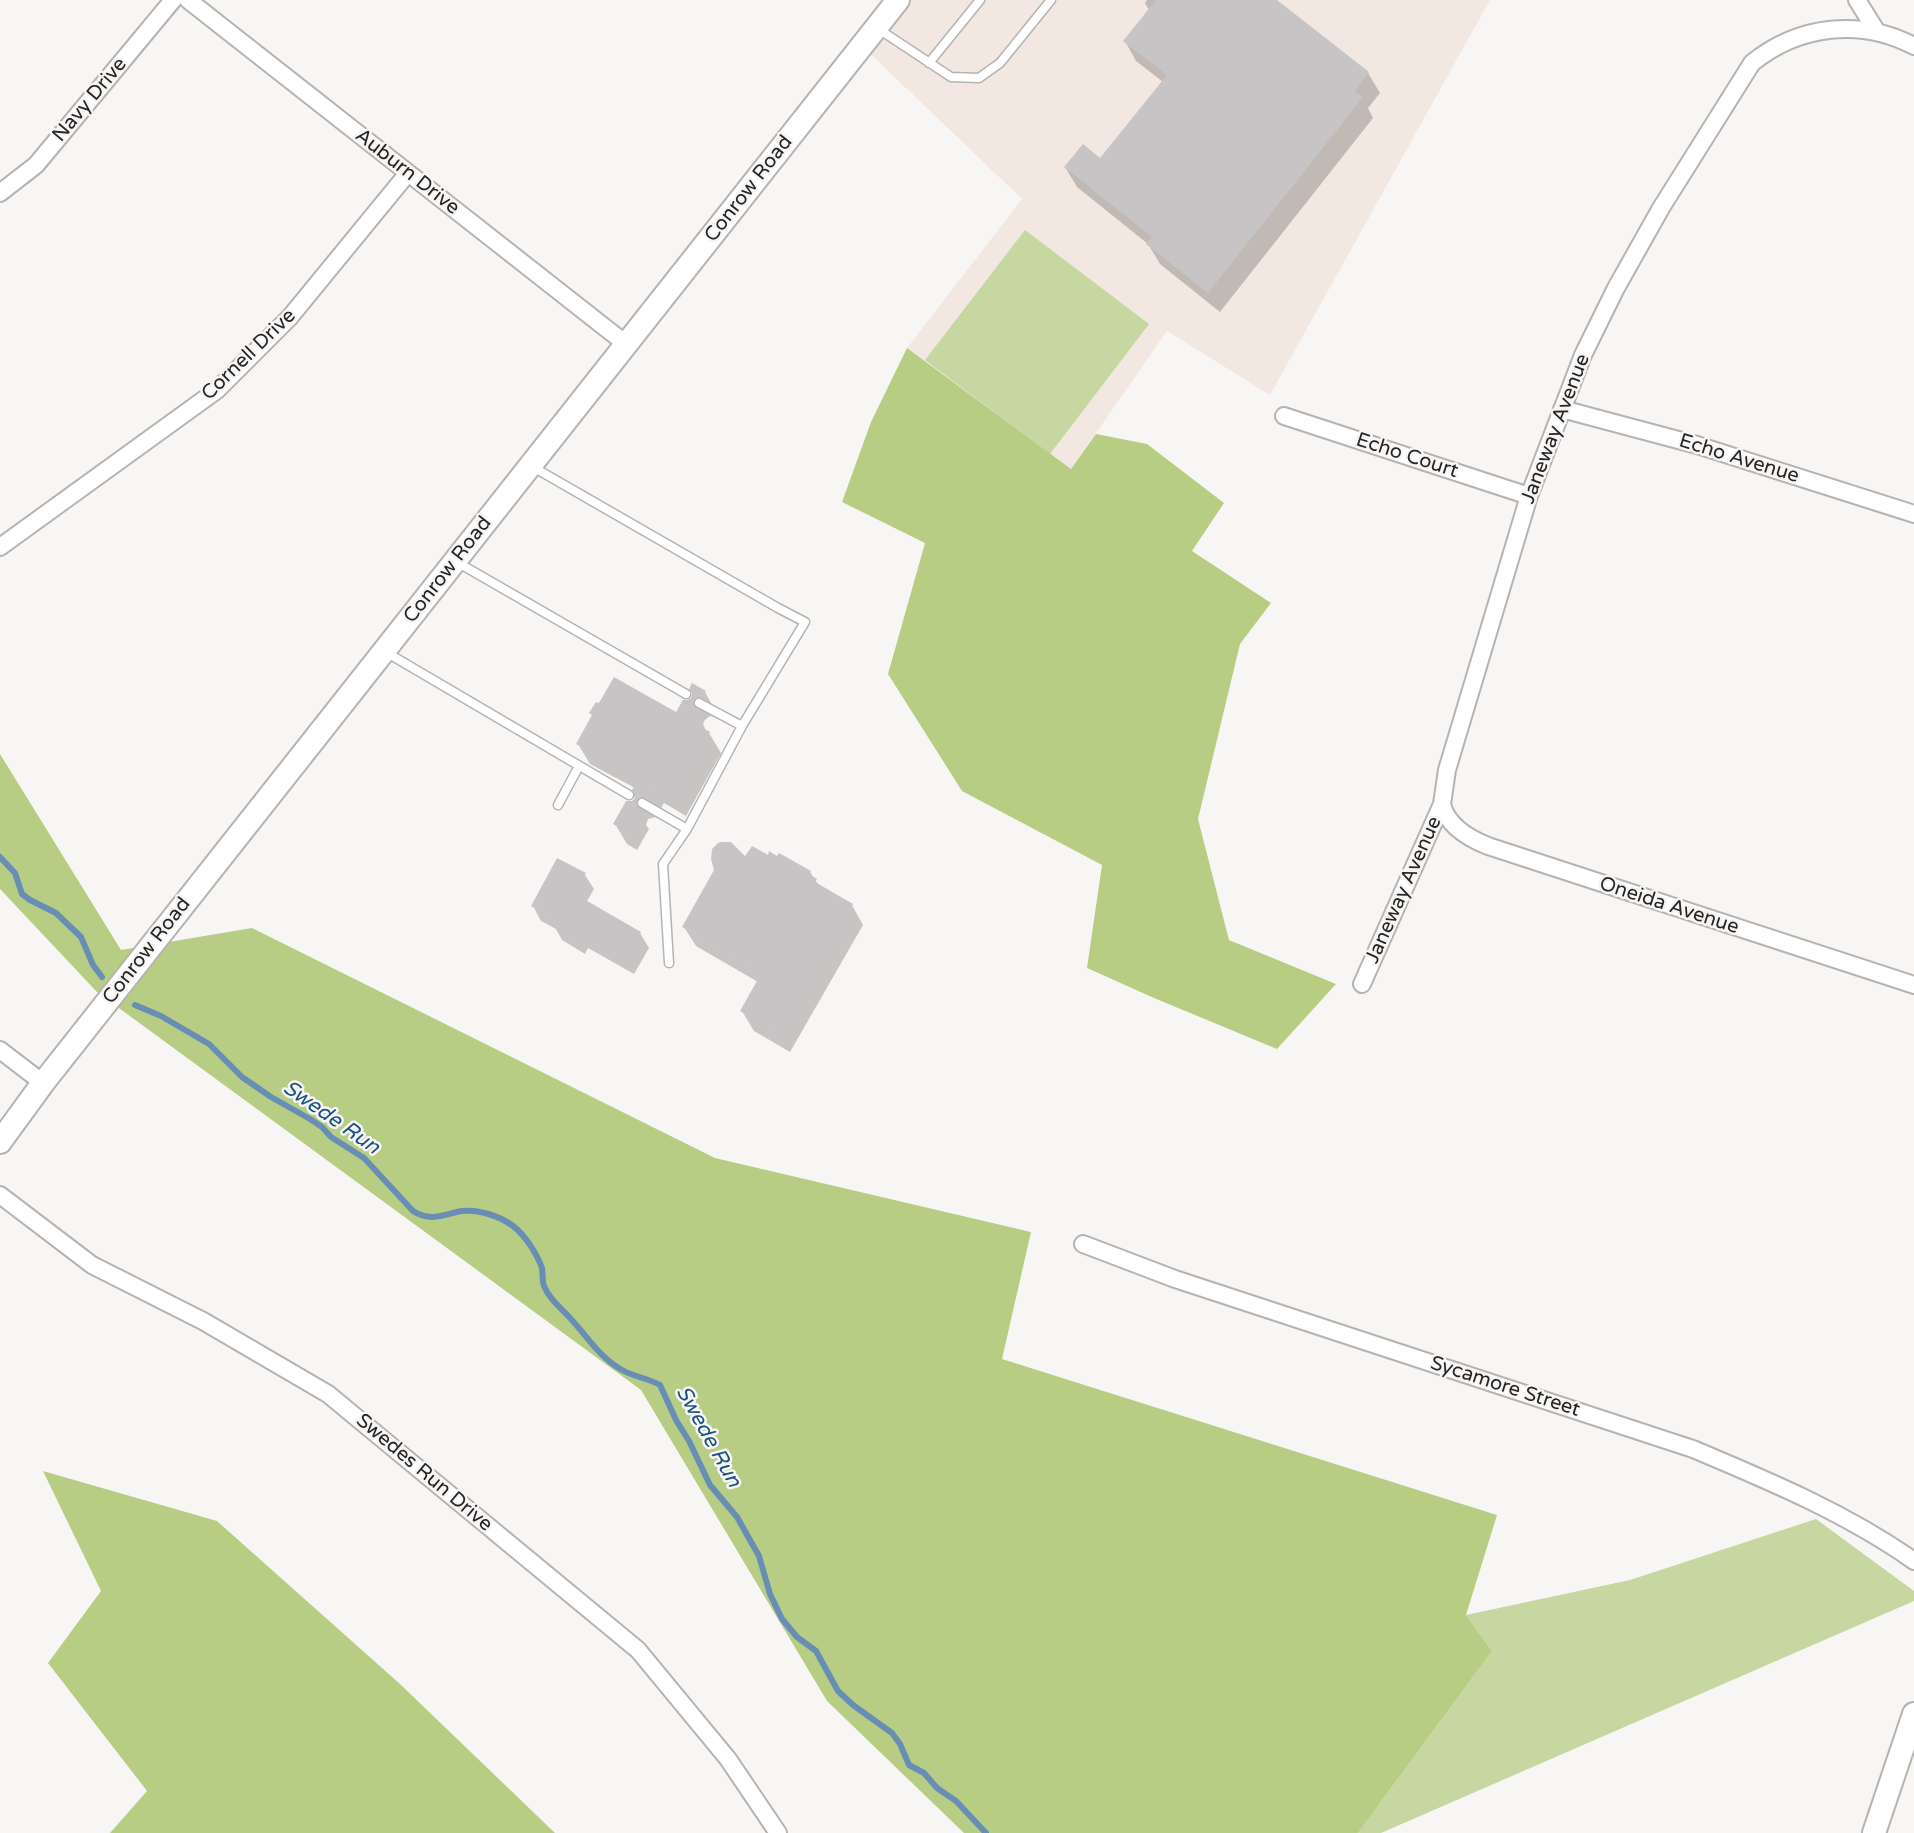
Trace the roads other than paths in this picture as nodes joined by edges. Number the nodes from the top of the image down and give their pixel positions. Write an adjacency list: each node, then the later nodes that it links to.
1 (173, 0): 12 (street, Navy Drive)
2 (188, 0): 11 (street, Auburn Drive)
3 (898, 0): 7 (street, Conrow Road)
4 (980, 0): 10 (lane)
5 (1051, 0): 10 (lane)
6 (1857, 0): 8 (street)
7 (876, 28): 10 (lane); 13 (street, Conrow Road)
8 (1877, 32): 9 (street, Janeway Avenue); 14 (street, Janeway Avenue)
9 (1914, 46)
10 (929, 63)
11 (408, 173): 13 (street, Auburn Drive); 19 (street, Cornell Drive)
12 (0, 193)
13 (626, 344): 16 (street, Conrow Road)
14 (1562, 409): 17 (street, Janeway Avenue); 18 (street, Echo Avenue)
15 (1284, 416): 17 (street, Echo Court)
16 (530, 466): 20 (street, Conrow Road); 24 (lane)
17 (1529, 496): 28 (street, Janeway Avenue)
18 (1914, 514)
19 (0, 547)
20 (455, 561): 21 (street, Conrow Road); 22 (lane)
21 (384, 651): 25 (lane); 35 (street, Conrow Road)
22 (686, 694)
23 (699, 703): 24 (lane)
24 (742, 726): 30 (lane)
25 (579, 766): 26 (lane); 29 (lane)
26 (629, 795)
27 (642, 803): 30 (lane)
28 (1442, 804): 32 (street, Janeway Avenue); 33 (street, Oneida Avenue)
29 (558, 806)
30 (687, 829): 31 (lane)
31 (669, 963)
32 (1362, 984)
33 (1914, 985)
34 (0, 1050): 35 (street)
35 (43, 1083): 36 (street, Conrow Road)
36 (0, 1142)
37 (0, 1195): 42 (street, Swedes Run Drive)
38 (1083, 1244): 39 (street, Sycamore Street)
39 (1914, 1561)
40 (1914, 1714): 41 (street)
41 (1877, 1831)
42 (778, 1833)

